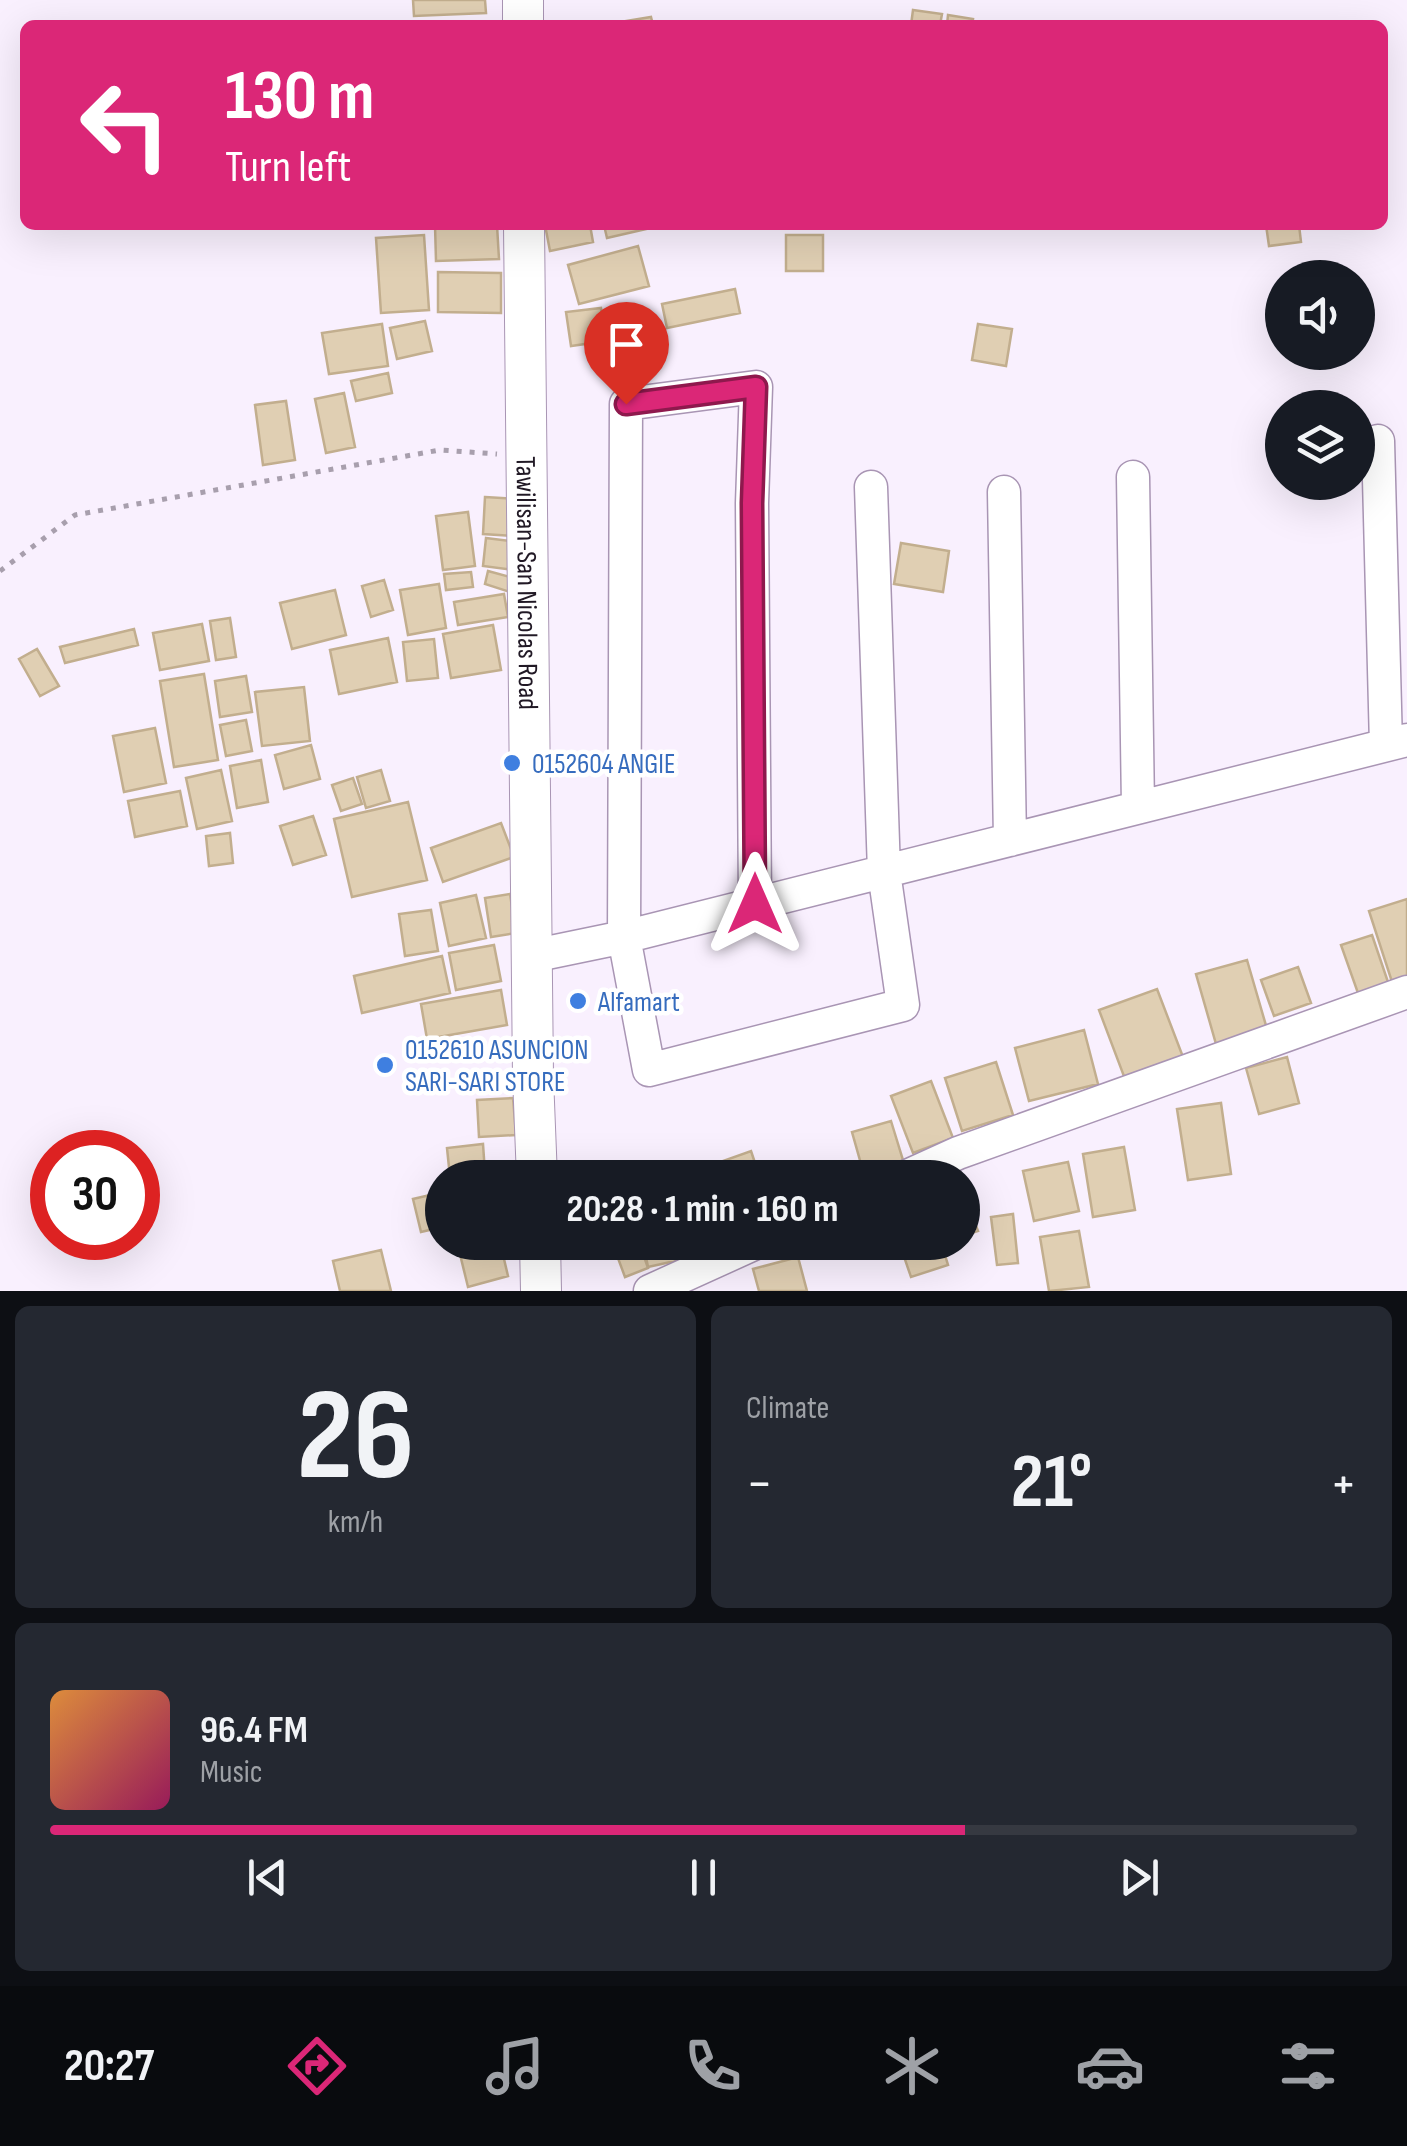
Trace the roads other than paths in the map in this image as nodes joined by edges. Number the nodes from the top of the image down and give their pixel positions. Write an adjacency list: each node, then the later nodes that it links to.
1 (524, 230): 12 (main road, Tawilisan-San Nicolas Road)
2 (1378, 441): 6 (street)
3 (1133, 477): 7 (street)
4 (871, 487): 9 (street)
5 (1004, 492): 8 (street)
6 (1397, 742): 7 (street)
7 (1138, 808): 8 (street)
8 (1010, 840): 9 (street)
9 (884, 872): 10 (street); 11 (street)
10 (755, 904): 11 (street); 11 (street)
11 (624, 937): 12 (street)
12 (532, 956): 14 (main road, Tawilisan-San Nicolas Road)
13 (1407, 992): 15 (street)
14 (538, 1160)
15 (943, 1160)
16 (540, 1260): 18 (main road)
17 (718, 1260): 19 (street)
18 (541, 1291)
19 (650, 1291)

